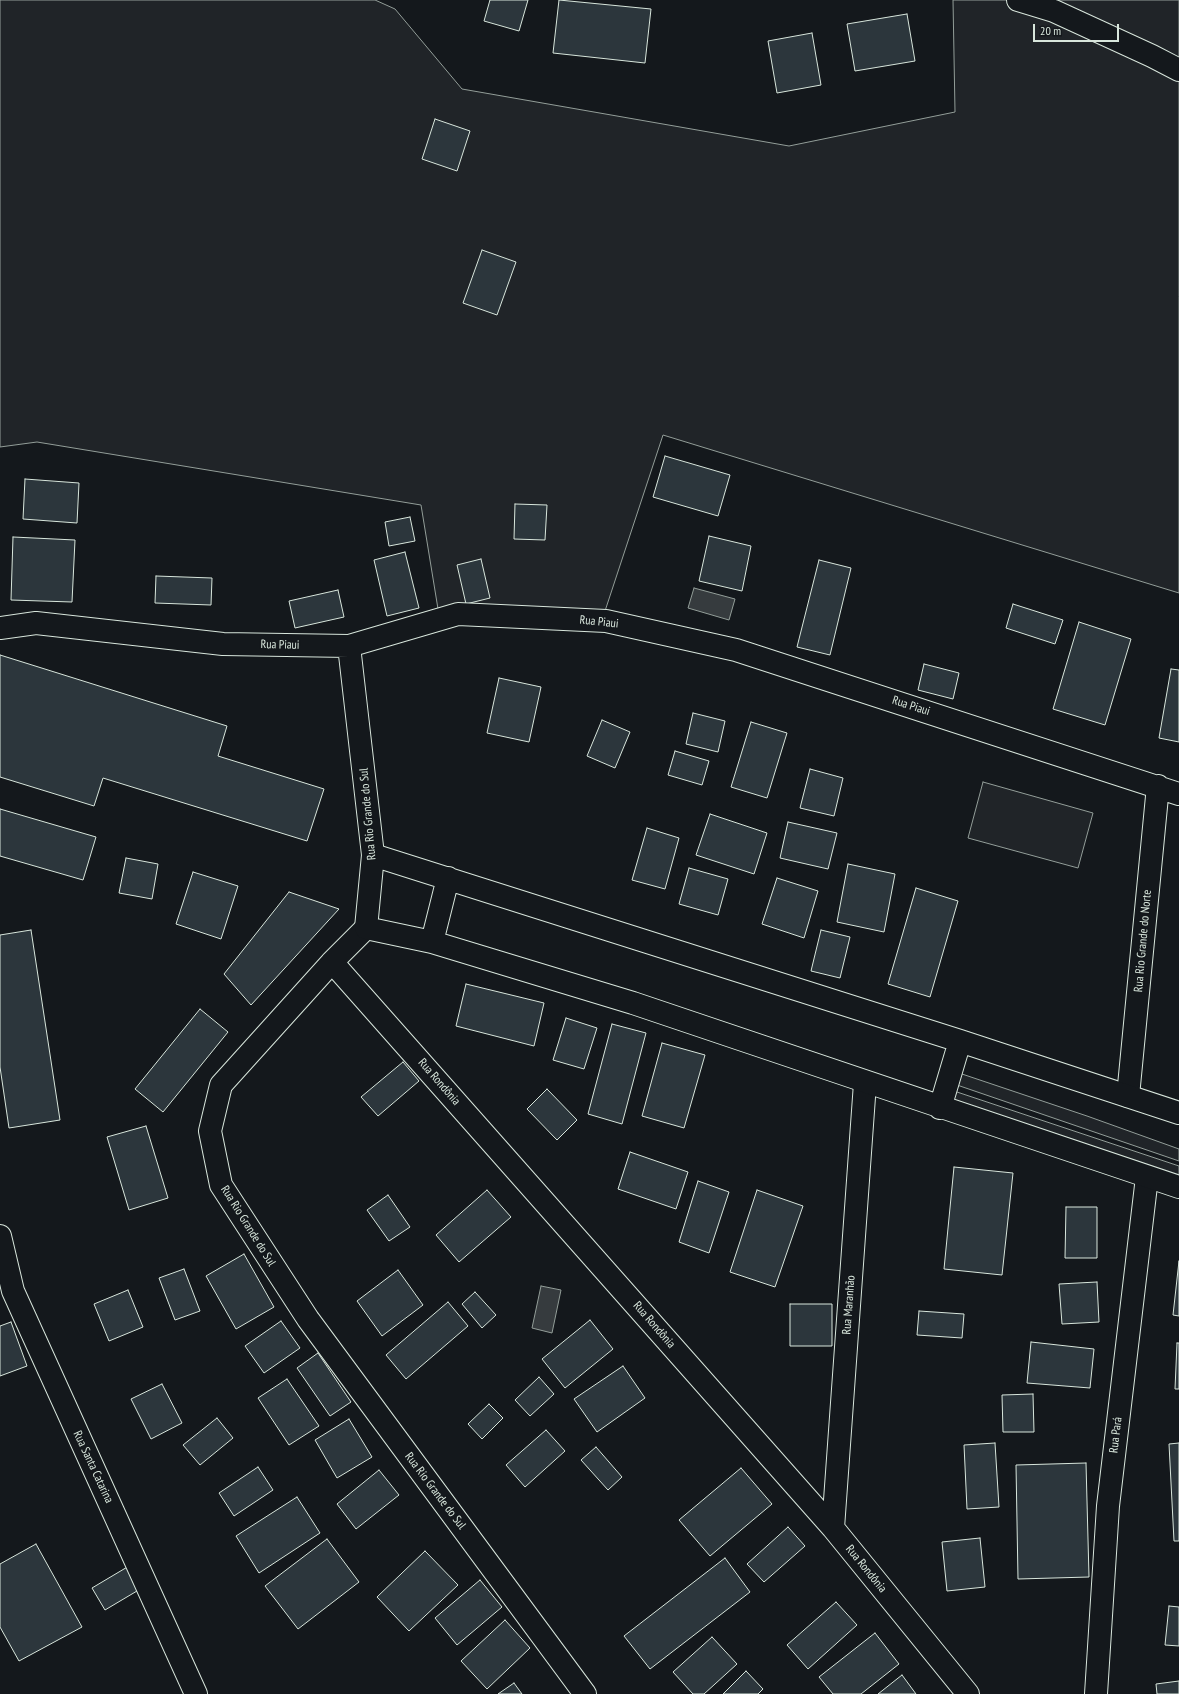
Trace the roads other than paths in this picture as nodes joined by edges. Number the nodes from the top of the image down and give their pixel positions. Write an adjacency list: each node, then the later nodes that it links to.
1 (1018, 0): 2 (street)
2 (1179, 70)
3 (0, 628): 4 (street, Rua Piaui)
4 (349, 646): 5 (street, Rua Piaui); 7 (street, Rua Rio Grande do Sul)
5 (1158, 786): 6 (street, Rua Piaui); 14 (street, Rua Rio Grande do Norte)
6 (1179, 794)
7 (374, 855): 8 (street); 9 (street, Rua Rio Grande do Sul)
8 (448, 878): 10 (street); 12 (street)
9 (366, 928): 10 (street); 11 (street, Rua Rio Grande do Sul)
10 (432, 942): 13 (street)
11 (332, 962): 20 (street, Rua Rondônia); 22 (street, Rua Rio Grande do Sul)
12 (960, 1041): 14 (street); 15 (street)
13 (865, 1083): 15 (street); 20 (street, Rua Maranhão)
14 (1128, 1096): 16 (street)
15 (940, 1108): 17 (street)
16 (1179, 1113)
17 (1147, 1177): 18 (street); 24 (street, Rua Pará)
18 (1179, 1187)
19 (0, 1236): 21 (street, Rua Santa Catarina)
20 (833, 1528): 23 (street, Rua Rondônia)
21 (196, 1694)
22 (585, 1694)
23 (968, 1694)
24 (1096, 1694)

